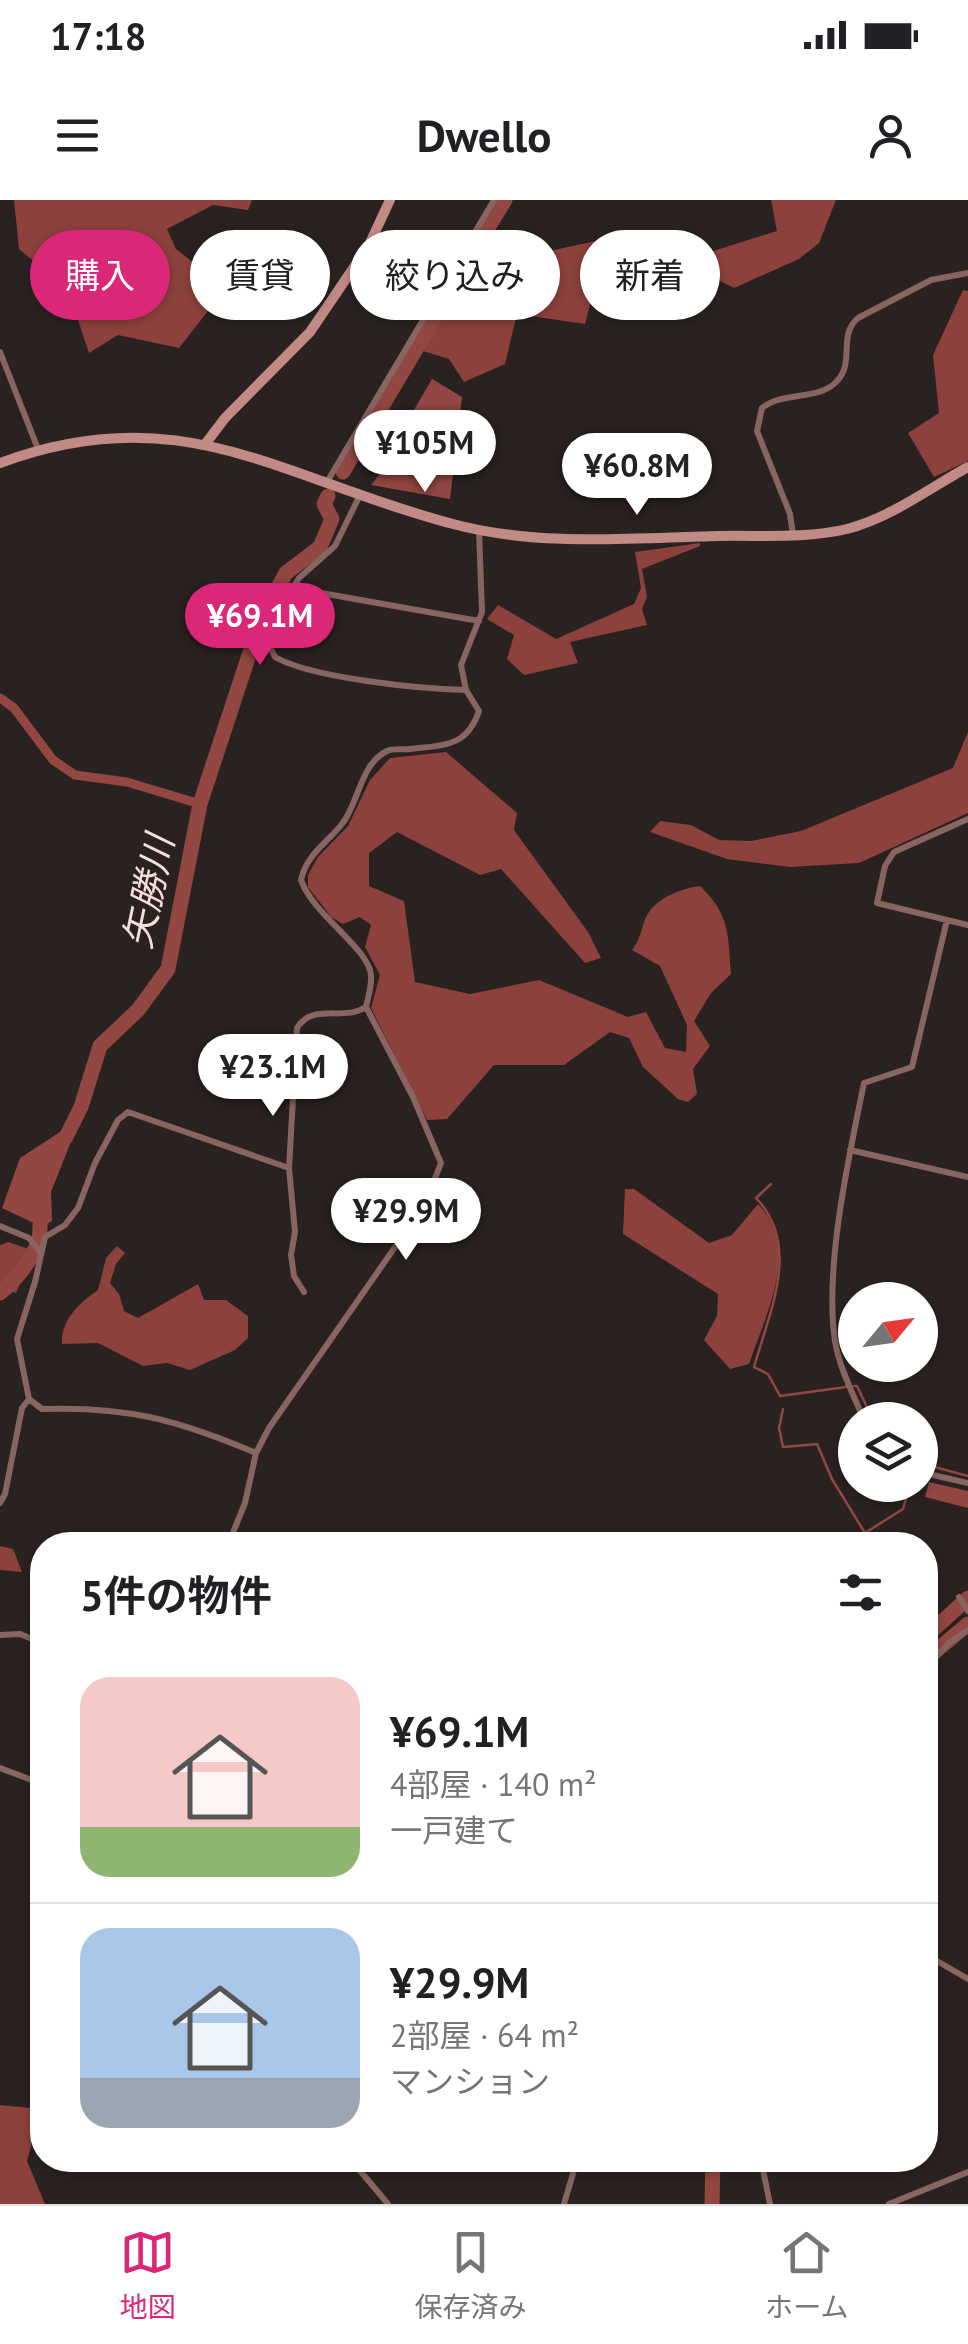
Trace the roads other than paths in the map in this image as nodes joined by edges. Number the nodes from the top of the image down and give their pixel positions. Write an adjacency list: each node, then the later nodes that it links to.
1 (390, 200): 5 (street)
2 (494, 200): 9 (street)
3 (968, 273): 12 (street)
4 (0, 352): 6 (street)
5 (206, 443): 6 (street); 9 (street)
6 (38, 449): 7 (street)
7 (0, 463)
8 (968, 467): 12 (street)
9 (328, 482): 10 (street)
10 (360, 494): 11 (street); 13 (street)
11 (479, 530): 12 (street); 14 (street)
12 (793, 535)
13 (293, 588): 14 (street); 15 (street)
14 (478, 621): 15 (street)
15 (466, 690): 19 (street)
16 (968, 819): 17 (street)
17 (947, 920): 18 (street); 20 (street)
18 (968, 925)
19 (366, 1007): 21 (street); 28 (street)
20 (850, 1150): 22 (street); 27 (street)
21 (289, 1168): 24 (street); 25 (street)
22 (968, 1177)
23 (0, 1226): 24 (street)
24 (42, 1254): 26 (street)
25 (304, 1292)
26 (29, 1399): 28 (street); 31 (street)
27 (857, 1402)
28 (256, 1453): 32 (street)
29 (938, 1476): 30 (street)
30 (968, 1483)
31 (0, 1503)
32 (233, 1532)
33 (958, 1597): 34 (street)
34 (968, 1611)
35 (968, 1630): 38 (street)
36 (0, 1635): 37 (street)
37 (30, 1638)
38 (938, 1657)
39 (0, 1768): 40 (street)
40 (30, 1779)
41 (938, 1961): 42 (street)
42 (968, 1978)
43 (361, 2172): 47 (street)
44 (574, 2172): 48 (street)
45 (763, 2172): 49 (street)
46 (968, 2172): 50 (street)
47 (388, 2204)
48 (564, 2204)
49 (770, 2204)
50 (889, 2204)

